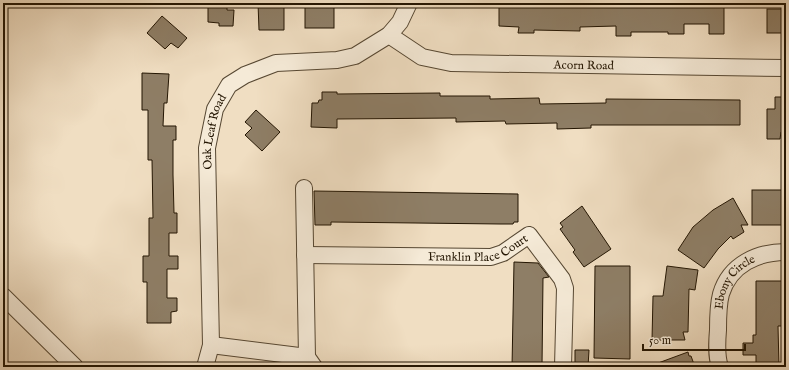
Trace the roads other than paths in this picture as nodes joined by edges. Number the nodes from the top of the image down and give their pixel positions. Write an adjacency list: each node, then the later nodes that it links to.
1 (409, 3): 2 (street, Oak Leaf Road)
2 (389, 36): 3 (street, Acorn Road); 8 (street, Oak Leaf Road)
3 (786, 68)
4 (304, 188): 6 (street)
5 (786, 252): 13 (street, Ebony Circle)
6 (305, 256): 9 (street); 12 (street, Franklin Place Court)
7 (3, 296): 10 (street)
8 (211, 345): 9 (street); 11 (street, Oak Leaf Road)
9 (310, 362)
10 (75, 367)
11 (206, 367)
12 (563, 367)
13 (720, 367)

